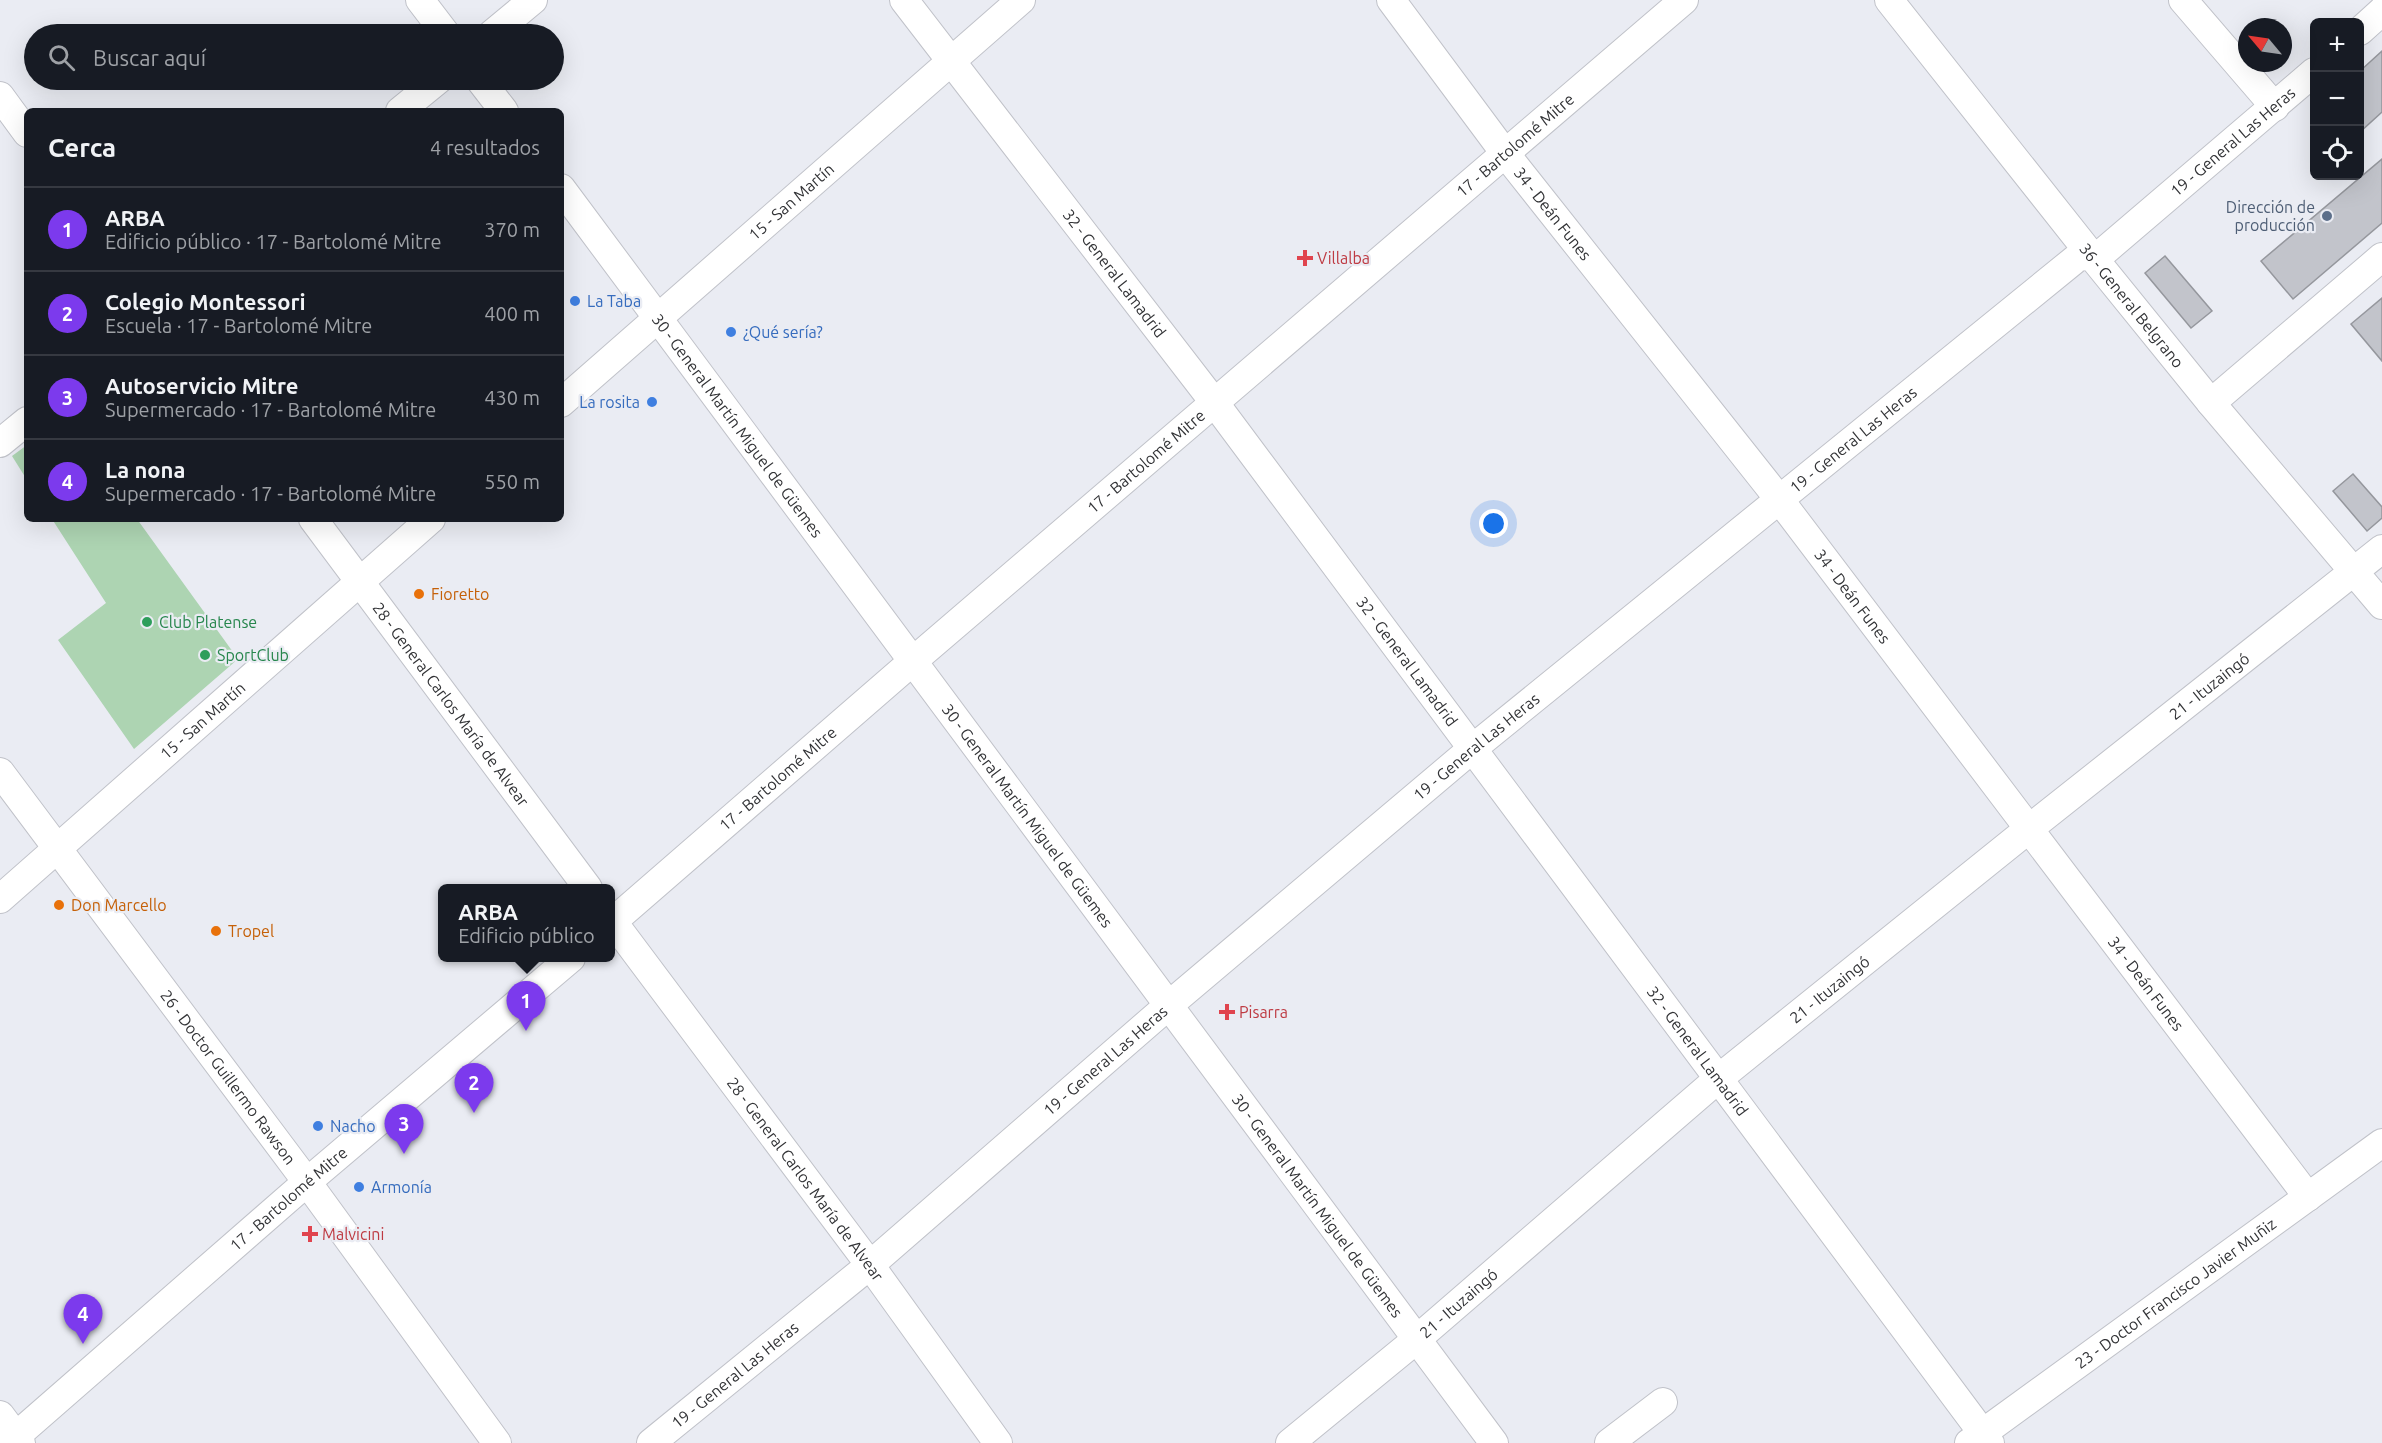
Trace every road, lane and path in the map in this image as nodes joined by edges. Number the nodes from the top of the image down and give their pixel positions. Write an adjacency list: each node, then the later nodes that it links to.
1 (420, 0): 10 (street)
2 (533, 0): 11 (street)
3 (904, 0): 13 (street, 32 - General Lamadrid)
4 (1021, 0): 13 (street, 15 - San Martín)
5 (1391, 0): 22 (street, 34 - Deán Funes)
6 (1684, 0): 22 (street, 17 - Bartolomé Mitre)
7 (1889, 0): 24 (street, 36 - General Belgrano)
8 (2183, 0): 18 (street)
9 (2382, 11): 12 (street)
10 (438, 24)
11 (504, 24)
12 (2364, 27)
13 (951, 62): 26 (street, 15 - San Martín); 28 (street, 32 - General Lamadrid)
14 (2310, 76): 18 (street, 19 - General Las Heras)
15 (426, 90): 19 (street)
16 (488, 90): 20 (street)
17 (0, 96): 21 (street)
18 (2275, 107): 24 (street, 19 - General Las Heras)
19 (404, 108)
20 (502, 108)
21 (24, 129)
22 (1504, 152): 28 (street, 17 - Bartolomé Mitre); 32 (street, 34 - Deán Funes)
23 (564, 192): 26 (street, 30 - General Martín Miguel de Güemes)
24 (2091, 255): 29 (street, 36 - General Belgrano); 32 (street, 19 - General Las Heras)
25 (2382, 256): 29 (street)
26 (657, 318): 27 (street, 15 - San Martín); 39 (street, 30 - General Martín Miguel de Güemes)
27 (564, 400)
28 (1214, 402): 39 (street, 17 - Bartolomé Mitre); 40 (street, 32 - General Lamadrid)
29 (2211, 403): 36 (street, 36 - General Belgrano)
30 (24, 423): 31 (street)
31 (0, 443)
32 (1779, 499): 40 (street, 19 - General Las Heras); 42 (street, 34 - Deán Funes)
33 (316, 522): 37 (street, 28 - General Carlos María de Alvear)
34 (428, 522): 37 (street, 15 - San Martín)
35 (2382, 549): 36 (street, 21 - Ituzaingó)
36 (2354, 572): 38 (street, 36 - General Belgrano); 42 (street, 21 - Ituzaingó)
37 (360, 582): 43 (street, 15 - San Martín); 44 (street, 28 - General Carlos María de Alvear)
38 (2382, 605)
39 (913, 661): 46 (street, 17 - Bartolomé Mitre); 49 (street, 30 - General Martín Miguel de Güemes)
40 (1472, 749): 49 (street, 19 - General Las Heras); 50 (street, 32 - General Lamadrid)
41 (0, 772): 43 (street, 26 - Doctor Guillermo Rawson)
42 (2030, 828): 50 (street, 21 - Ituzaingó); 53 (street, 34 - Deán Funes)
43 (58, 847): 45 (street, 15 - San Martín); 52 (street, 26 - Doctor Guillermo Rawson)
44 (585, 884)
45 (0, 899)
46 (615, 918)
47 (615, 926): 54 (street, 28 - General Carlos María de Alvear)
48 (565, 962): 52 (street, 17 - Bartolomé Mitre)
49 (1169, 1005): 54 (street, 19 - General Las Heras); 55 (street, 30 - General Martín Miguel de Güemes)
50 (1718, 1079): 55 (street, 21 - Ituzaingó); 58 (street, 32 - General Lamadrid)
51 (2382, 1143): 53 (street, 23 - Doctor Francisco Javier Muñiz)
52 (308, 1182): 57 (street, 17 - Bartolomé Mitre); 59 (street, 26 - Doctor Guillermo Rawson)
53 (2308, 1197): 58 (street, 23 - Doctor Francisco Javier Muñiz)
54 (870, 1264): 60 (street, 19 - General Las Heras); 61 (street, 28 - General Carlos María de Alvear)
55 (1417, 1339): 62 (street, 21 - Ituzaingó); 63 (street, 30 - General Martín Miguel de Güemes)
56 (1663, 1402): 64 (street)
57 (11, 1434)
58 (1980, 1440)
59 (497, 1443)
60 (651, 1443)
61 (998, 1443)
62 (1290, 1443)
63 (1494, 1443)
64 (1609, 1443)

